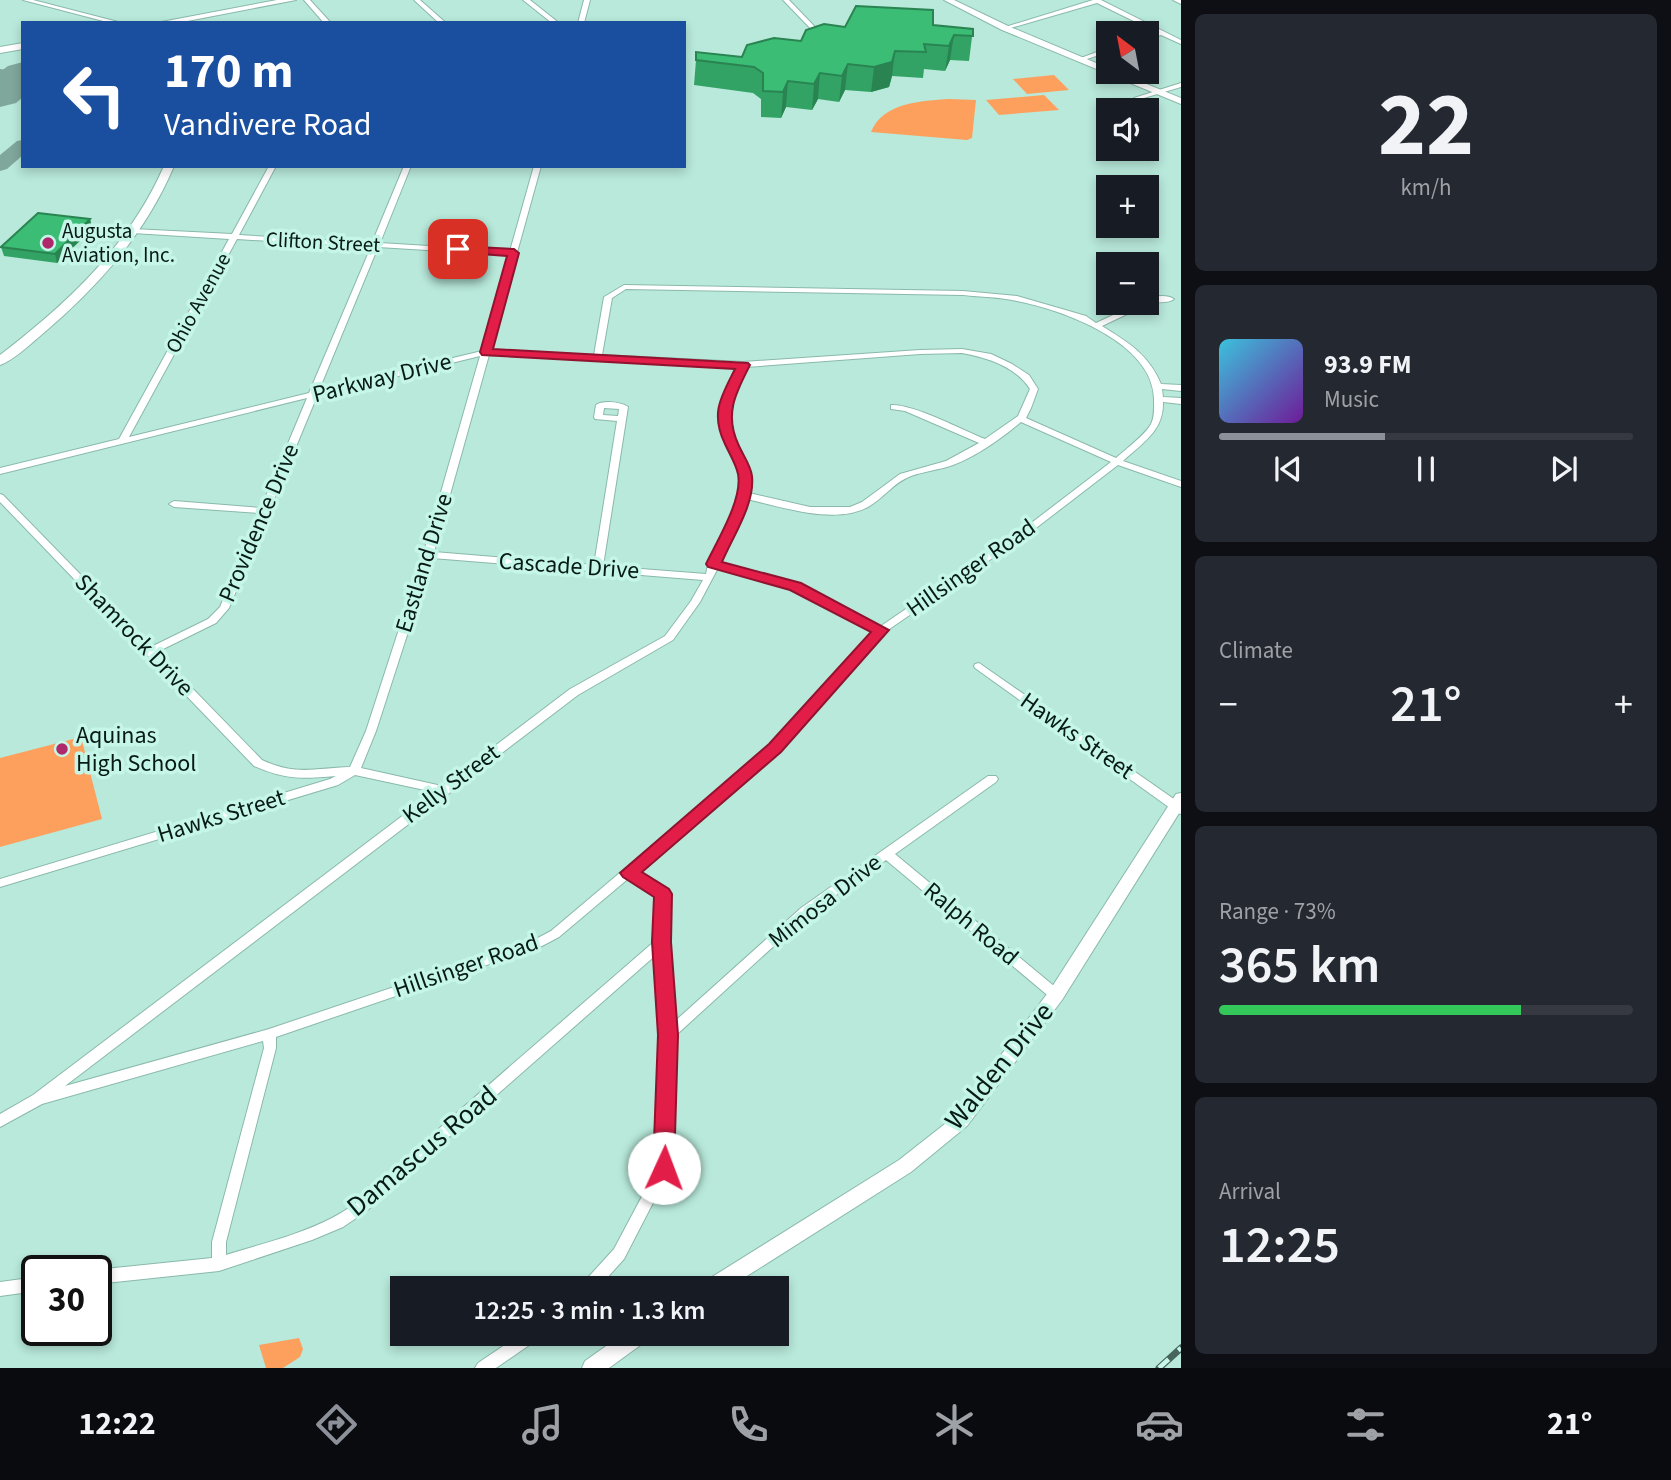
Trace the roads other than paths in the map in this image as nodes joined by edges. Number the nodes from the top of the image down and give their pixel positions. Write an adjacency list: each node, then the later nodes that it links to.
1 (26, 0): 15 (street)
2 (292, 0): 14 (main road)
3 (307, 0): 17 (street)
4 (417, 0): 18 (street)
5 (526, 0): 19 (street)
6 (587, 0): 20 (street)
7 (779, 0): 8 (street)
8 (786, 0)
9 (948, 0): 21 (street)
10 (1097, 0): 21 (street); 22 (street)
11 (1176, 0): 13 (street)
12 (216, 2): 14 (main road)
13 (1181, 2)
14 (213, 18): 16 (main road)
15 (111, 21)
16 (181, 21)
17 (326, 21)
18 (441, 21)
19 (553, 21)
20 (581, 21)
21 (1005, 28): 27 (street)
22 (1160, 33): 23 (street)
23 (1181, 42)
24 (21, 46): 25 (main road)
25 (0, 50)
26 (1096, 54): 27 (street)
27 (1081, 59): 28 (street)
28 (1096, 65)
29 (1139, 84): 31 (street)
30 (1181, 85): 31 (street)
31 (1157, 92): 32 (street); 33 (street)
32 (1137, 97)
33 (1181, 102)
34 (168, 168): 38 (main road)
35 (272, 168): 39 (street, Ohio Avenue)
36 (407, 168): 40 (street, Providence Drive)
37 (537, 168): 41 (street, Eastland Drive)
38 (132, 230): 39 (street, Clifton Street); 48 (main road)
39 (234, 237): 40 (street, Clifton Street); 58 (street, Ohio Avenue)
40 (375, 244): 41 (street, Clifton Street); 52 (street, Providence Drive)
41 (514, 253): 46 (street, Eastland Drive)
42 (1159, 299): 43 (street)
43 (1170, 299)
44 (1120, 315): 45 (street)
45 (1098, 325): 47 (street, Hillsinger Road); 50 (street, Hillsinger Road)
46 (486, 352): 47 (street, Parkway Drive); 52 (street, Parkway Drive); 67 (street, Eastland Drive)
47 (598, 357): 49 (street, Parkway Drive)
48 (0, 361)
49 (743, 365): 57 (street, Parkway Drive); 63 (street)
50 (1158, 386): 51 (street); 53 (street, Hillsinger Road)
51 (1181, 388)
52 (313, 395): 58 (street, Parkway Drive); 66 (street, Providence Drive)
53 (1160, 399): 54 (street); 60 (street, Hillsinger Road)
54 (1181, 401)
55 (894, 407): 59 (street)
56 (622, 419): 69 (street)
57 (1021, 419): 59 (street); 60 (street)
58 (123, 440): 61 (street, Parkway Drive)
59 (984, 442): 63 (street)
60 (1116, 462): 62 (street); 71 (street, Hillsinger Road)
61 (0, 471)
62 (1181, 484)
63 (744, 495): 68 (street, Kelly Street)
64 (0, 497): 72 (street, Shamrock Drive)
65 (174, 505): 66 (street)
66 (265, 511): 72 (street, Providence Drive)
67 (428, 555): 69 (street, Cascade Drive); 74 (street, Eastland Drive)
68 (713, 564): 70 (street, Kelly Street); 71 (street)
69 (598, 568): 70 (street, Cascade Drive)
70 (709, 577): 77 (street, Kelly Street)
71 (881, 630): 81 (street, Hillsinger Road)
72 (149, 652): 75 (street, Shamrock Drive)
73 (979, 666): 79 (street, Hawks Street)
74 (354, 771): 75 (street); 77 (street); 78 (street, Hawks Street)
75 (281, 774): 78 (street)
76 (992, 779): 80 (street, Mimosa Drive)
77 (442, 790): 87 (street, Kelly Street)
78 (279, 798): 82 (street, Hawks Street)
79 (1179, 804): 84 (street, Walden Drive)
80 (886, 853): 84 (street, Ralph Road); 86 (street, Mimosa Drive)
81 (629, 873): 83 (street); 85 (street, Hillsinger Road)
82 (0, 883)
83 (662, 942): 86 (street); 89 (street, Damascus Road)
84 (1056, 995): 92 (street, Walden Drive)
85 (269, 1034): 87 (street, Hillsinger Road); 89 (street)
86 (668, 1035): 91 (street)
87 (38, 1099): 88 (street, Kelly Street)
88 (0, 1121)
89 (219, 1264): 90 (street, Damascus Road)
90 (112, 1275)
91 (599, 1276)
92 (730, 1276)
93 (21, 1286): 94 (street)
94 (0, 1289)
95 (515, 1346): 97 (street)
96 (622, 1346): 98 (street)
97 (483, 1368)
98 (592, 1368)

